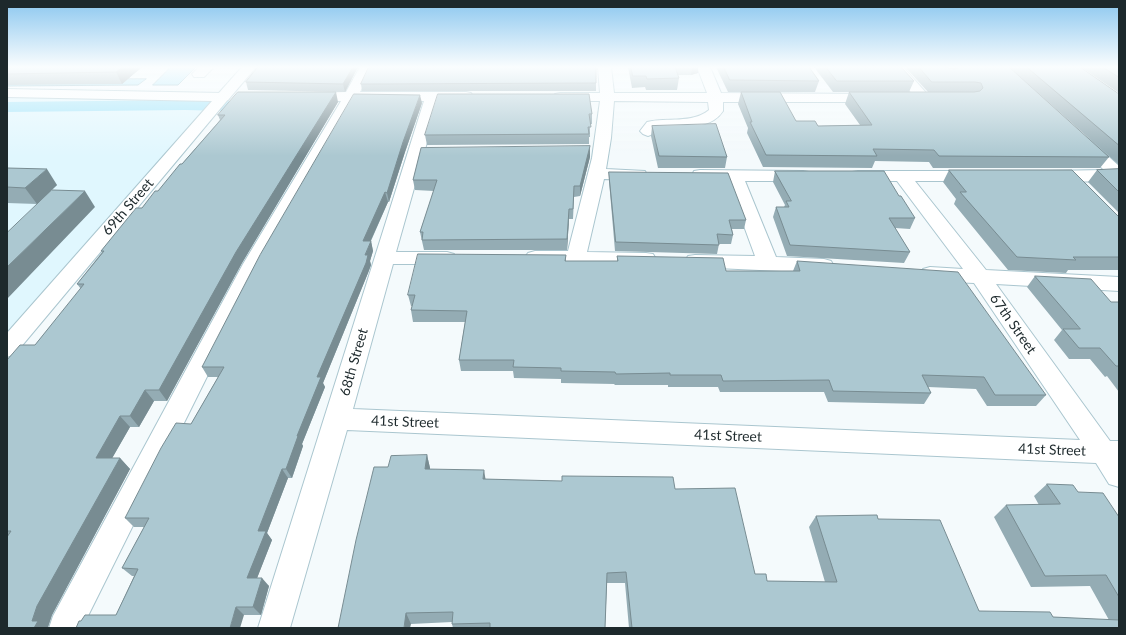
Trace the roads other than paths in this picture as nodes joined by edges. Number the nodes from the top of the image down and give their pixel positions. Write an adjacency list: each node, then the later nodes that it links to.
1 (351, 96): 43 (street)
2 (433, 96): 31 (street, 68th Street)
3 (84, 97): 16 (street)
4 (223, 97): 16 (street, 69th Street)
5 (239, 97): 16 (street)
6 (294, 97): 7 (street)
7 (315, 97)
8 (544, 97): 9 (street)
9 (607, 97): 10 (street); 19 (street)
10 (715, 97): 11 (street); 17 (street)
11 (828, 98): 12 (street)
12 (891, 98)
13 (907, 98): 14 (street)
14 (923, 98): 15 (street)
15 (938, 98)
16 (218, 103): 39 (street, 69th Street)
17 (648, 131)
18 (1075, 134): 28 (street)
19 (597, 174): 20 (street); 30 (street)
20 (658, 175)
21 (681, 175): 22 (street)
22 (734, 176): 23 (street); 34 (street)
23 (818, 176)
24 (841, 176): 25 (street)
25 (902, 176): 26 (street); 37 (street, 67th Street)
26 (990, 176)
27 (1030, 176): 28 (street)
28 (1070, 176): 29 (street)
29 (1086, 193)
30 (576, 257): 33 (street); 34 (street)
31 (385, 258): 32 (street); 40 (street, 68th Street)
32 (464, 258)
33 (520, 258)
34 (768, 263): 35 (street)
35 (839, 267)
36 (910, 272): 37 (street)
37 (980, 277): 38 (street); 41 (street, 67th Street)
38 (1119, 284)
39 (7, 348)
40 (338, 419): 41 (street, 41st Street); 44 (street, 68th Street)
41 (1111, 453): 42 (street, 67th Street)
42 (1119, 475)
43 (65, 628)
44 (274, 628)

